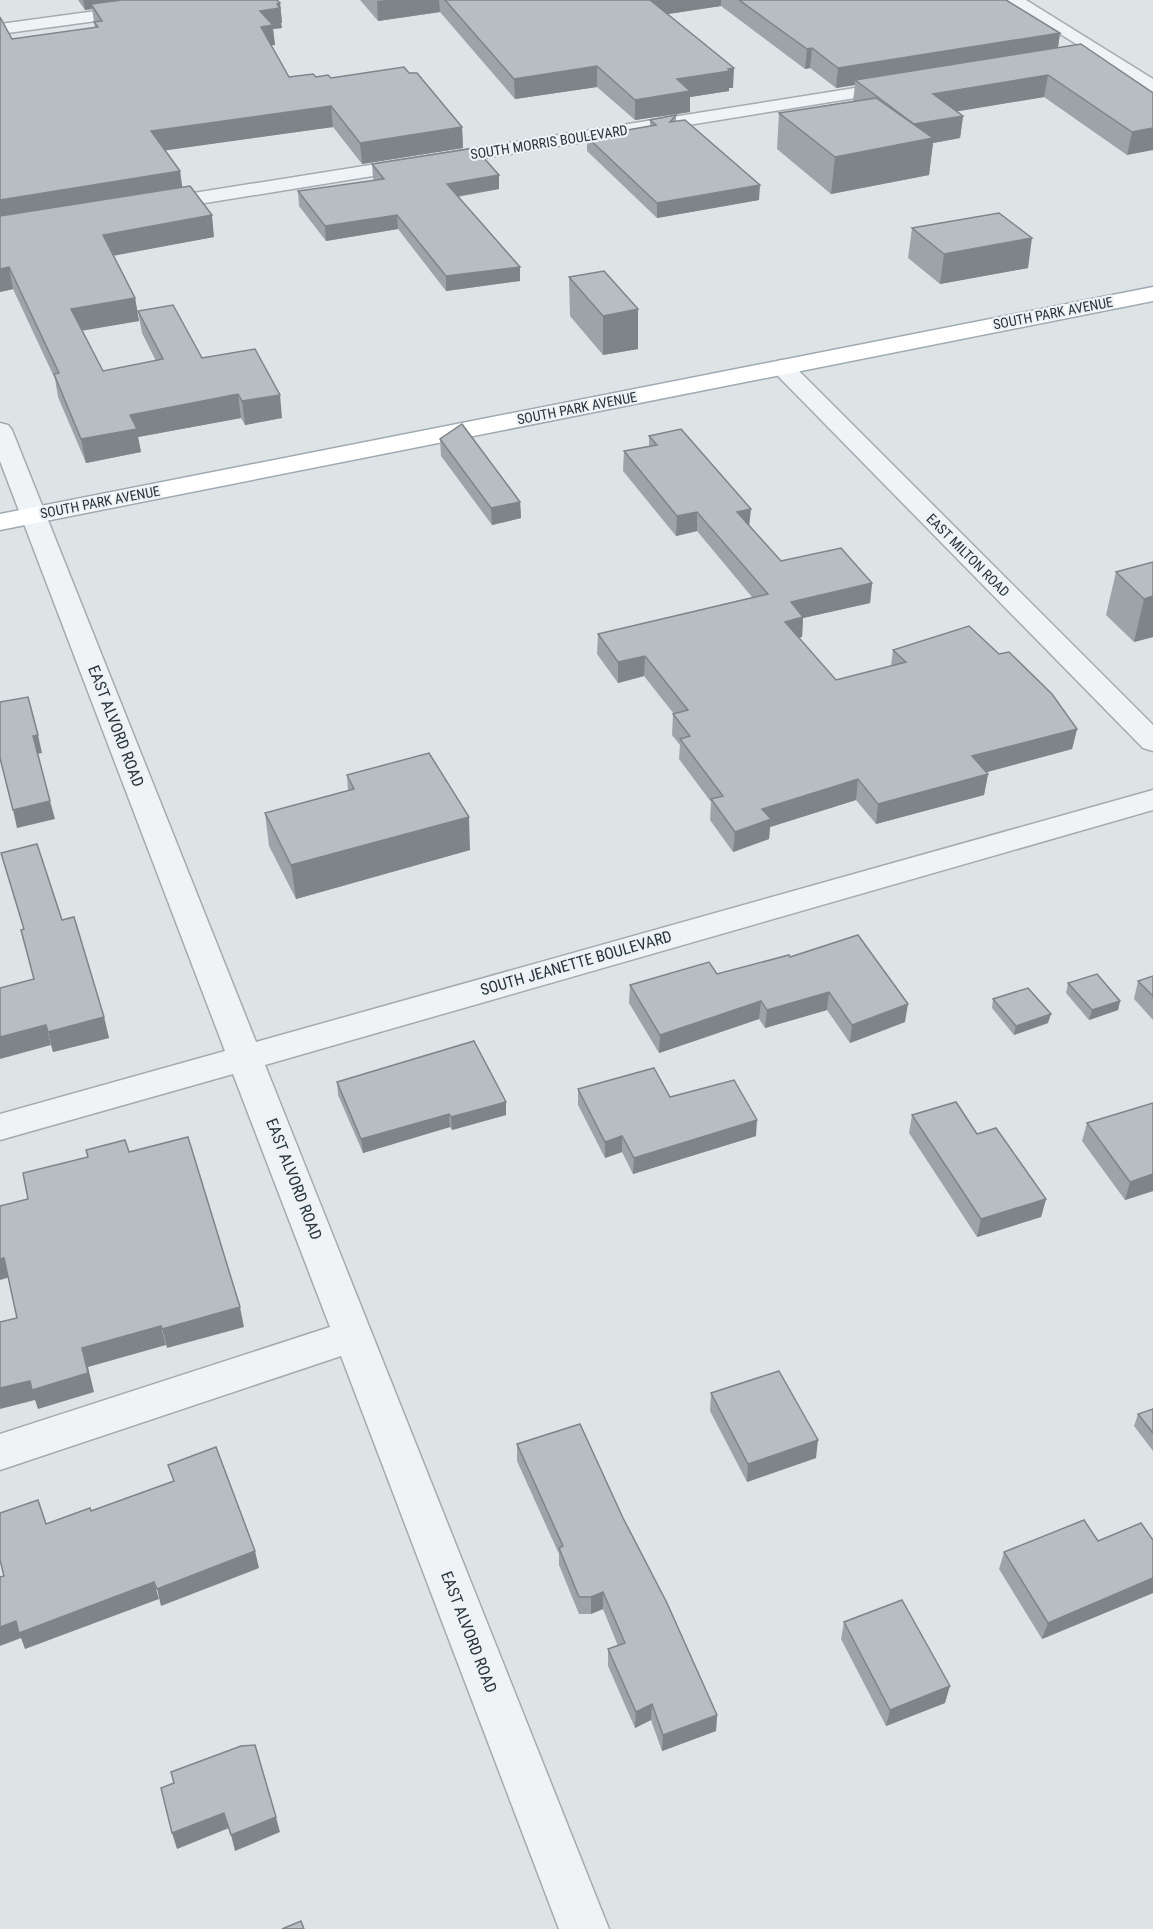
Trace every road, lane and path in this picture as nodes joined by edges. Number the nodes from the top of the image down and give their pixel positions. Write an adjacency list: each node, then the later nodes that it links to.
1 (214, 0): 3 (street)
2 (1014, 0): 4 (street)
3 (0, 29)
4 (1099, 54): 5 (street); 7 (street)
5 (1066, 59)
6 (920, 82): 8 (street, SOUTH MORRIS BOULEVARD)
7 (1153, 87)
8 (135, 208)
9 (1153, 294): 10 (main road, SOUTH PARK AVENUE)
10 (782, 367): 12 (main road, SOUTH PARK AVENUE); 13 (street, EAST MILTON ROAD)
11 (0, 430): 12 (street, EAST ALVORD ROAD)
12 (17, 519): 15 (street, EAST ALVORD ROAD)
13 (1153, 742)
14 (1153, 800): 15 (street, SOUTH JEANETTE BOULEVARD)
15 (246, 1057): 16 (street, SOUTH JEANETTE BOULEVARD); 17 (street, EAST ALVORD ROAD)
16 (0, 1127)
17 (354, 1335): 18 (street); 19 (street, EAST ALVORD ROAD)
18 (0, 1452)
19 (584, 1929)

